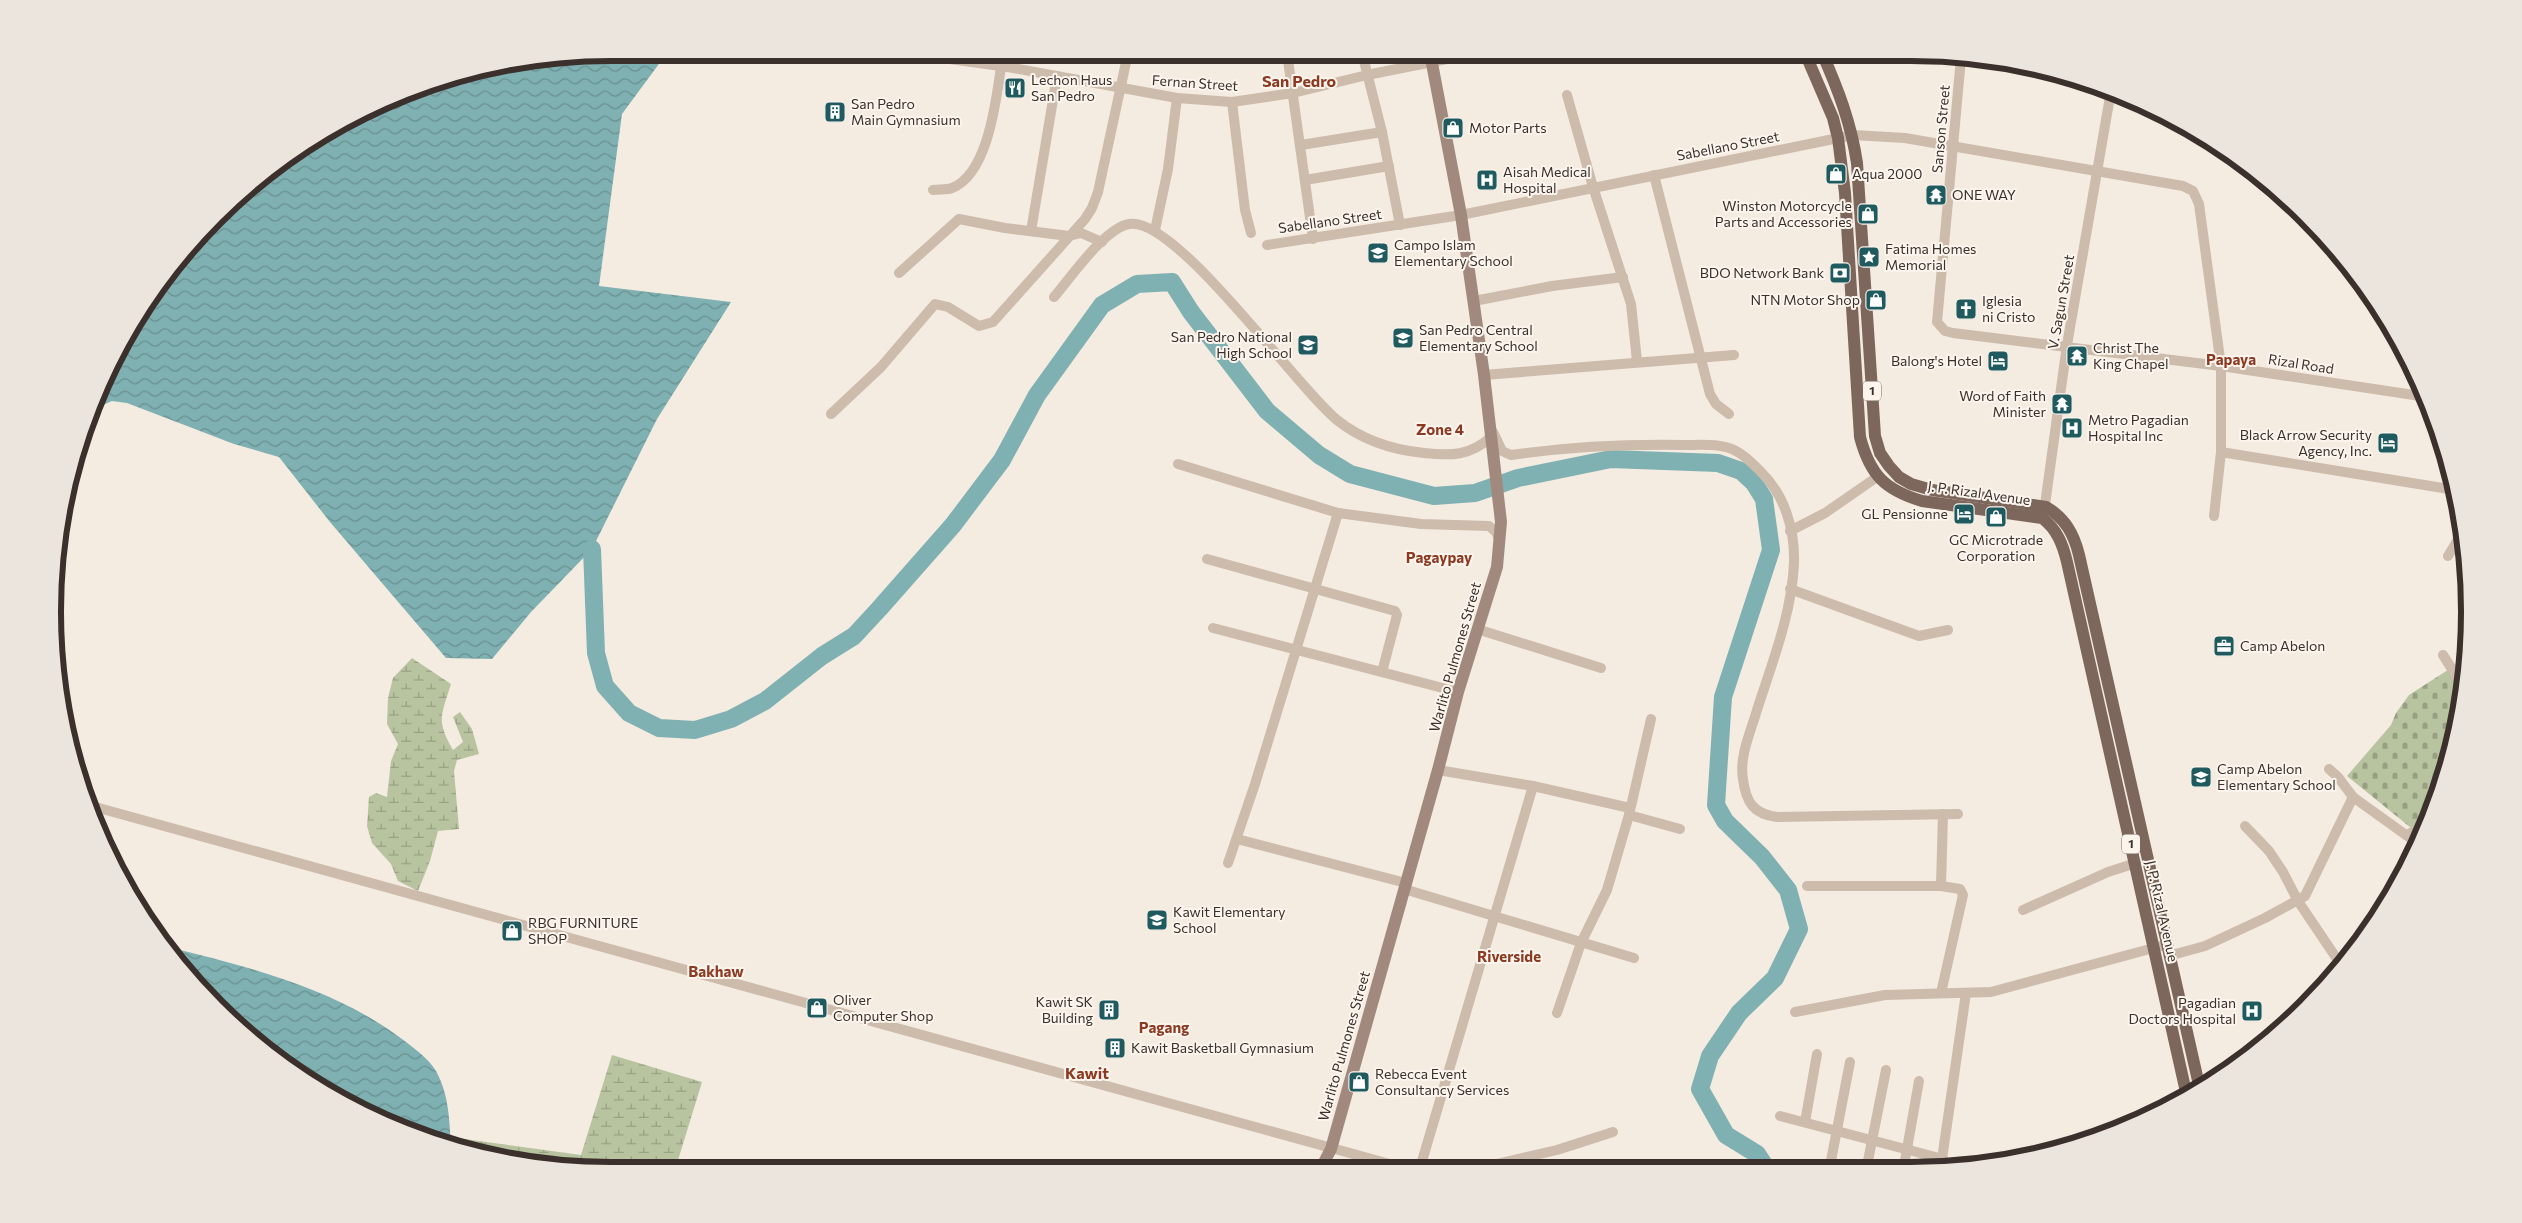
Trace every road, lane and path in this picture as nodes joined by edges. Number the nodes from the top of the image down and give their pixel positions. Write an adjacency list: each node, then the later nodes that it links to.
1 (966, 61): 11 (street, Fernan Street)
2 (1000, 61): 11 (street)
3 (1126, 61): 14 (street)
4 (1289, 61): 15 (street)
5 (1364, 61): 12 (street)
6 (1416, 61): 12 (street, Fernan Street)
7 (1432, 61): 31 (street, Warlito Pulmones Street)
8 (1809, 61): 22 (main road, J. P. Rizal Avenue / 1)
9 (1826, 61): 21 (main road, J. P. Rizal Avenue / 1)
10 (1960, 64): 24 (street, Sanson Street)
11 (999, 66): 13 (street, Fernan Street); 30 (street)
12 (1367, 74): 15 (street, Fernan Street); 20 (street)
13 (1057, 76): 14 (street, Fernan Street); 34 (street)
14 (1122, 88): 17 (street, Fernan Street); 36 (street)
15 (1293, 93): 19 (street, Fernan Street); 23 (street)
16 (1567, 95): 29 (street)
17 (1177, 98): 19 (street, Fernan Street); 33 (street)
18 (2110, 99): 26 (street, V. Sagun Street)
19 (1232, 102): 35 (street)
20 (1382, 132): 23 (street); 25 (street)
21 (1852, 135): 22 (street, Sabellano Street); 24 (street, Sabellano Street); 45 (main road, J. P. Rizal Avenue / 1)
22 (1838, 138): 27 (street, Sabellano Street); 46 (main road, J. P. Rizal Avenue / 1)
23 (1301, 145): 28 (street)
24 (1952, 146): 26 (street, Sabellano Street); 44 (street, Sanson Street)
25 (1389, 166): 28 (street); 32 (street)
26 (2097, 172): 47 (street, V. Sagun Street); 51 (street, Sabellano Street)
27 (1654, 175): 29 (street, Sabellano Street); 49 (street)
28 (1305, 180): 37 (street)
29 (1593, 187): 31 (street, Sabellano Street); 41 (street)
30 (933, 190)
31 (1461, 215): 32 (street, Sabellano Street); 43 (street, Warlito Pulmones Street)
32 (1400, 225): 37 (street, Sabellano Street)
33 (1155, 230): 38 (street); 56 (street)
34 (1031, 231): 36 (street); 40 (street)
35 (1251, 233)
36 (1069, 236): 38 (street); 54 (street)
37 (1313, 239): 39 (street, Sabellano Street)
38 (1102, 242): 42 (street)
39 (1267, 245)
40 (899, 272)
41 (1623, 277): 43 (street); 50 (street)
42 (1054, 296)
43 (1474, 301): 52 (street, Warlito Pulmones Street)
44 (1937, 322): 47 (street, Rizal Road)
45 (1867, 337): 46 (main road); 61 (main road, J. P. Rizal Avenue / 1)
46 (1853, 338): 59 (main road, J. P. Rizal Avenue / 1)
47 (2067, 345): 51 (street, Rizal Road); 61 (street, V. Sagun Street)
48 (1734, 355): 49 (street)
49 (1699, 356): 50 (street); 55 (street)
50 (1637, 362): 52 (street)
51 (2221, 366): 53 (street, Rizal Road); 57 (street)
52 (1484, 375): 56 (street, Warlito Pulmones Street)
53 (2416, 395)
54 (831, 414)
55 (1729, 414)
56 (1490, 431): 64 (street); 65 (street, Warlito Pulmones Street)
57 (2221, 452): 60 (street); 63 (street)
58 (1178, 464): 62 (street)
59 (1877, 477): 61 (main road, J. P. Rizal Avenue / 1); 64 (street)
60 (2446, 489)
61 (2044, 512): 67 (main road, J. P. Rizal Avenue / 1); 68 (main road, J. P. Rizal Avenue / 1)
62 (1338, 513): 65 (street); 71 (street)
63 (2214, 516)
64 (1790, 531): 72 (street)
65 (1500, 542): 76 (street, Warlito Pulmones Street)
66 (2456, 542): 69 (street)
67 (2077, 546): 68 (main road); 73 (main road, J. P. Rizal Avenue / 1)
68 (2064, 549): 74 (main road, J. P. Rizal Avenue / 1)
69 (2448, 556)
70 (1208, 559): 71 (street)
71 (1315, 588): 78 (street); 81 (street)
72 (1790, 589): 77 (street); 95 (street)
73 (2094, 620): 74 (main road); 84 (main road, J. P. Rizal Avenue / 1)
74 (2080, 624): 85 (main road, J. P. Rizal Avenue / 1)
75 (1213, 628): 78 (street)
76 (1477, 629): 80 (street); 83 (street, Warlito Pulmones Street)
77 (1948, 630)
78 (1296, 650): 81 (street); 102 (street)
79 (2443, 655): 82 (street)
80 (1601, 668)
81 (1382, 672): 83 (street)
82 (2457, 677)
83 (1458, 692): 88 (street, Warlito Pulmones Street)
84 (2115, 710): 85 (main road); 90 (main road, J. P. Rizal Avenue / 1)
85 (2101, 714): 91 (main road, J. P. Rizal Avenue / 1)
86 (1650, 719): 94 (street)
87 (2329, 769): 92 (street)
88 (1438, 770): 89 (street); 105 (street, Warlito Pulmones Street)
89 (1533, 786): 94 (street); 110 (street)
90 (2133, 790): 91 (main road); 113 (main road, J. P. Rizal Avenue / 1)
91 (2120, 794): 104 (main road, J. P. Rizal Avenue / 1)
92 (2353, 797): 100 (street); 108 (street)
93 (98, 808): 133 (street)
94 (1629, 812): 98 (street); 111 (street)
95 (1943, 814): 96 (street); 107 (street)
96 (1958, 814)
97 (2246, 826): 108 (street)
98 (1680, 829)
99 (2415, 830): 100 (street)
100 (2407, 835): 101 (street)
101 (2412, 838)
102 (1237, 839): 103 (street); 105 (street)
103 (1228, 863)
104 (2136, 863): 109 (street); 112 (main road, J. P. Rizal Avenue / 1)
105 (1405, 886): 110 (street); 133 (street, Warlito Pulmones Street)
106 (1807, 886): 107 (street)
107 (1941, 886): 116 (street)
108 (2298, 901): 113 (street); 115 (street)
109 (2023, 910)
110 (1494, 915): 111 (street); 138 (street)
111 (1581, 943): 114 (street); 119 (street)
112 (2154, 947): 113 (street); 117 (street); 121 (main road, J. P. Rizal Avenue / 1)
113 (2170, 949): 120 (main road, J. P. Rizal Avenue / 1)
114 (1634, 958)
115 (2337, 959)
116 (1940, 993): 117 (street); 118 (street)
117 (1966, 993): 143 (street)
118 (1795, 1012)
119 (1556, 1013)
120 (2188, 1031): 121 (main road); 125 (main road, J. P. Rizal Avenue / 1)
121 (2174, 1035): 127 (main road, J. P. Rizal Avenue / 1)
122 (1817, 1054): 129 (street)
123 (1850, 1062): 130 (street)
124 (1886, 1070): 132 (street)
125 (2198, 1080)
126 (1919, 1081): 134 (street)
127 (2185, 1088)
128 (1780, 1116): 129 (street)
129 (1804, 1122): 130 (street)
130 (1838, 1131): 132 (street); 140 (street)
131 (1613, 1132): 139 (street)
132 (1872, 1140): 134 (street); 141 (street)
133 (1331, 1149): 136 (street, Warlito Pulmones Street); 137 (street)
134 (1907, 1149): 135 (street); 142 (street)
135 (1940, 1161)
136 (1324, 1162)
137 (1381, 1162)
138 (1422, 1162)
139 (1505, 1162)
140 (1831, 1162)
141 (1868, 1162)
142 (1905, 1162)
143 (1942, 1162)

